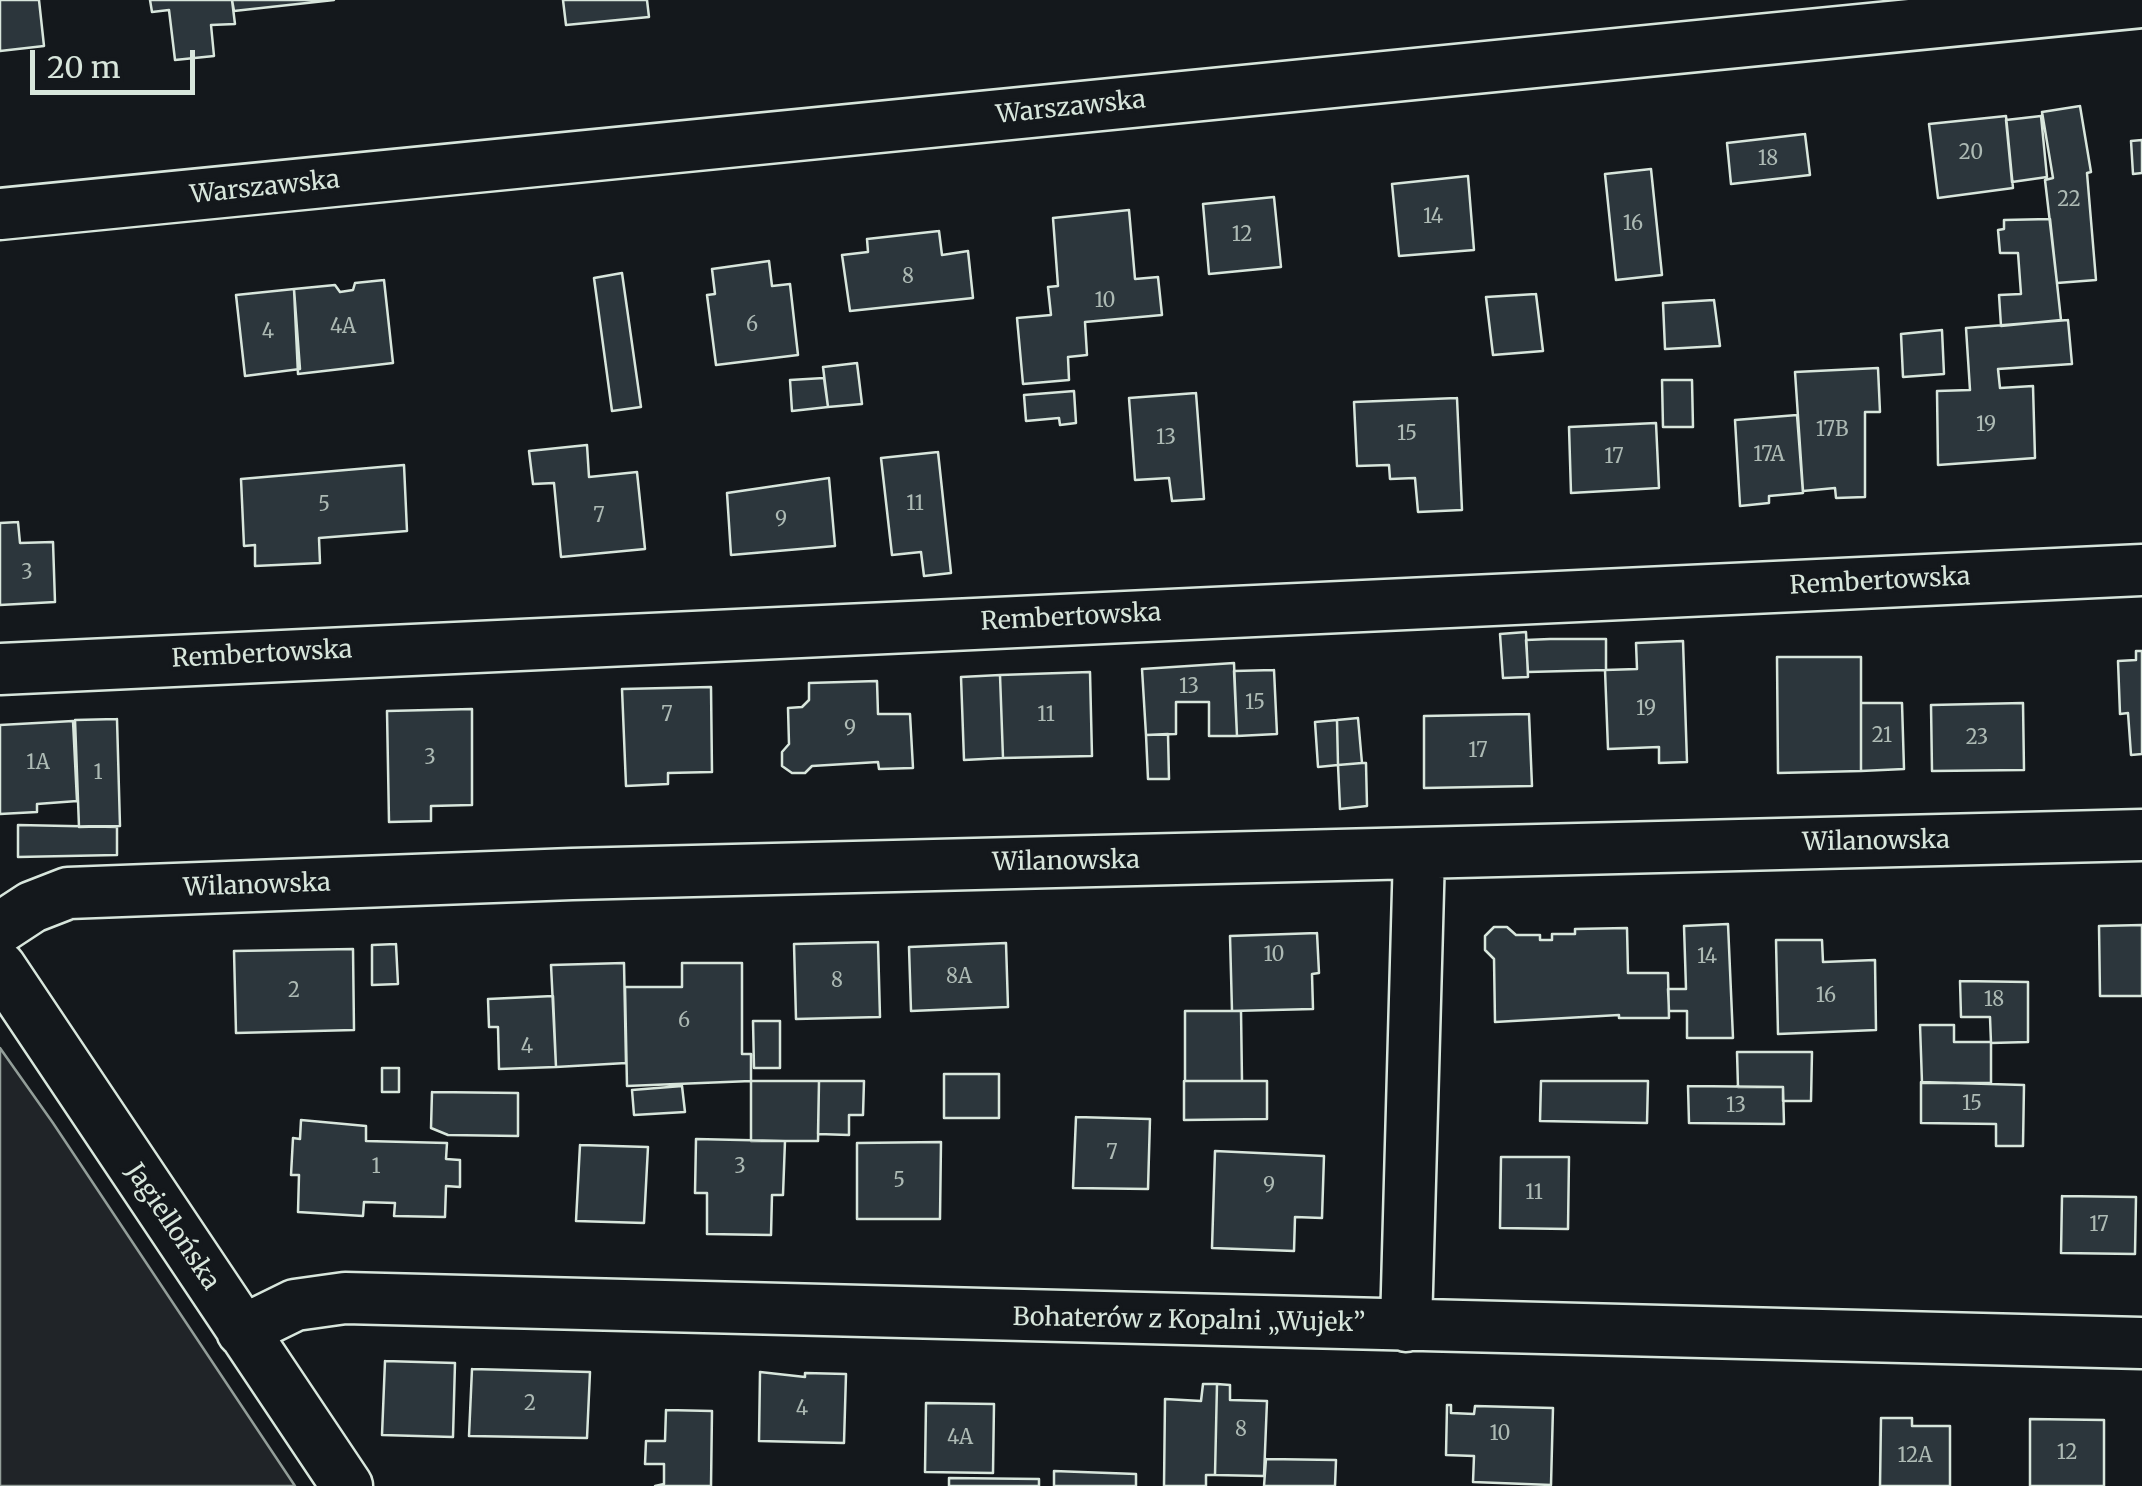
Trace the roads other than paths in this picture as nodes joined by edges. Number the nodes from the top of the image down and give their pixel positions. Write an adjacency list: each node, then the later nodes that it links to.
1 (2142, 2): 2 (street, Warszawska)
2 (0, 214)
3 (2142, 570): 4 (street, Rembertowska)
4 (0, 669)
5 (2142, 835): 6 (street, Wilanowska)
6 (1420, 854): 7 (street, Wilanowska); 9 (street)
7 (0, 928)
8 (0, 967): 10 (street, Jagiellońska)
9 (1406, 1326): 10 (street, Bohaterów z Kopalni „Wujek”); 11 (street, Bohaterów z Kopalni „Wujek”)
10 (242, 1331): 12 (street, Jagiellońska)
11 (2142, 1344)
12 (348, 1486)

